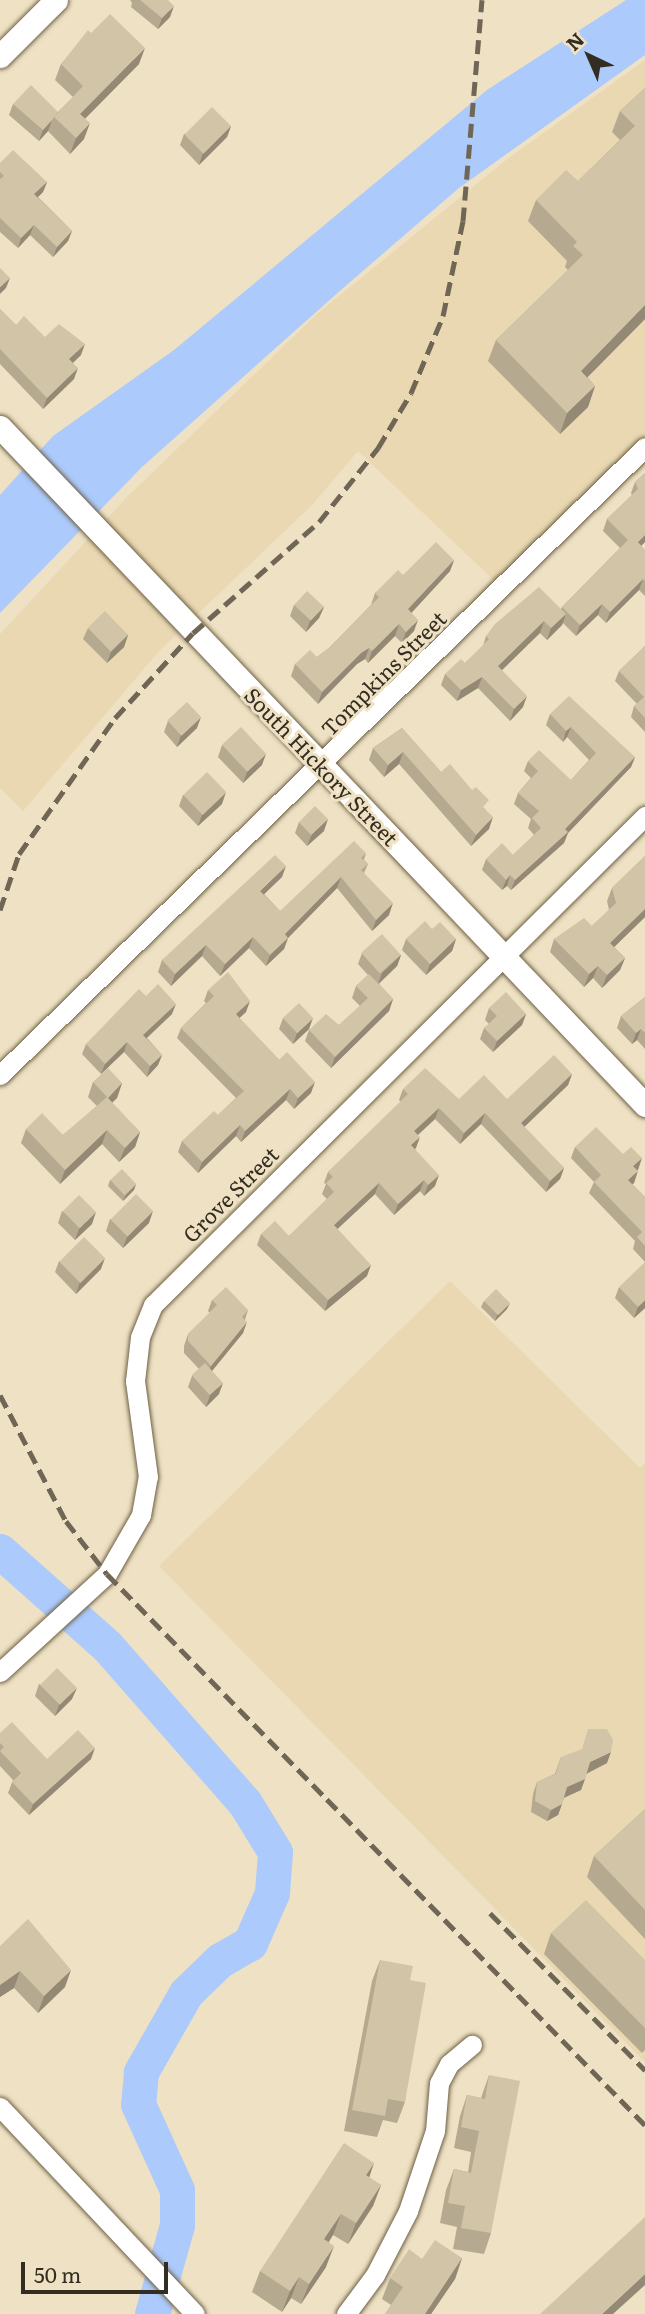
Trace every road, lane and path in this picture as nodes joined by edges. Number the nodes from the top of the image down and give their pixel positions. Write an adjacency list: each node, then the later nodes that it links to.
1 (56, 0): 2 (street)
2 (0, 56)
3 (0, 428): 5 (street, South Hickory Street)
4 (645, 447): 5 (street, Tompkins Street)
5 (322, 766): 7 (street, South Hickory Street); 8 (street, Tompkins Street)
6 (645, 816): 7 (street, Grove Street)
7 (505, 955): 9 (street, South Hickory Street); 10 (street, Grove Street)
8 (0, 1075)
9 (645, 1105)
10 (0, 1672)
11 (472, 2045): 14 (street)
12 (0, 2107): 13 (street)
13 (195, 2314)
14 (346, 2314)

